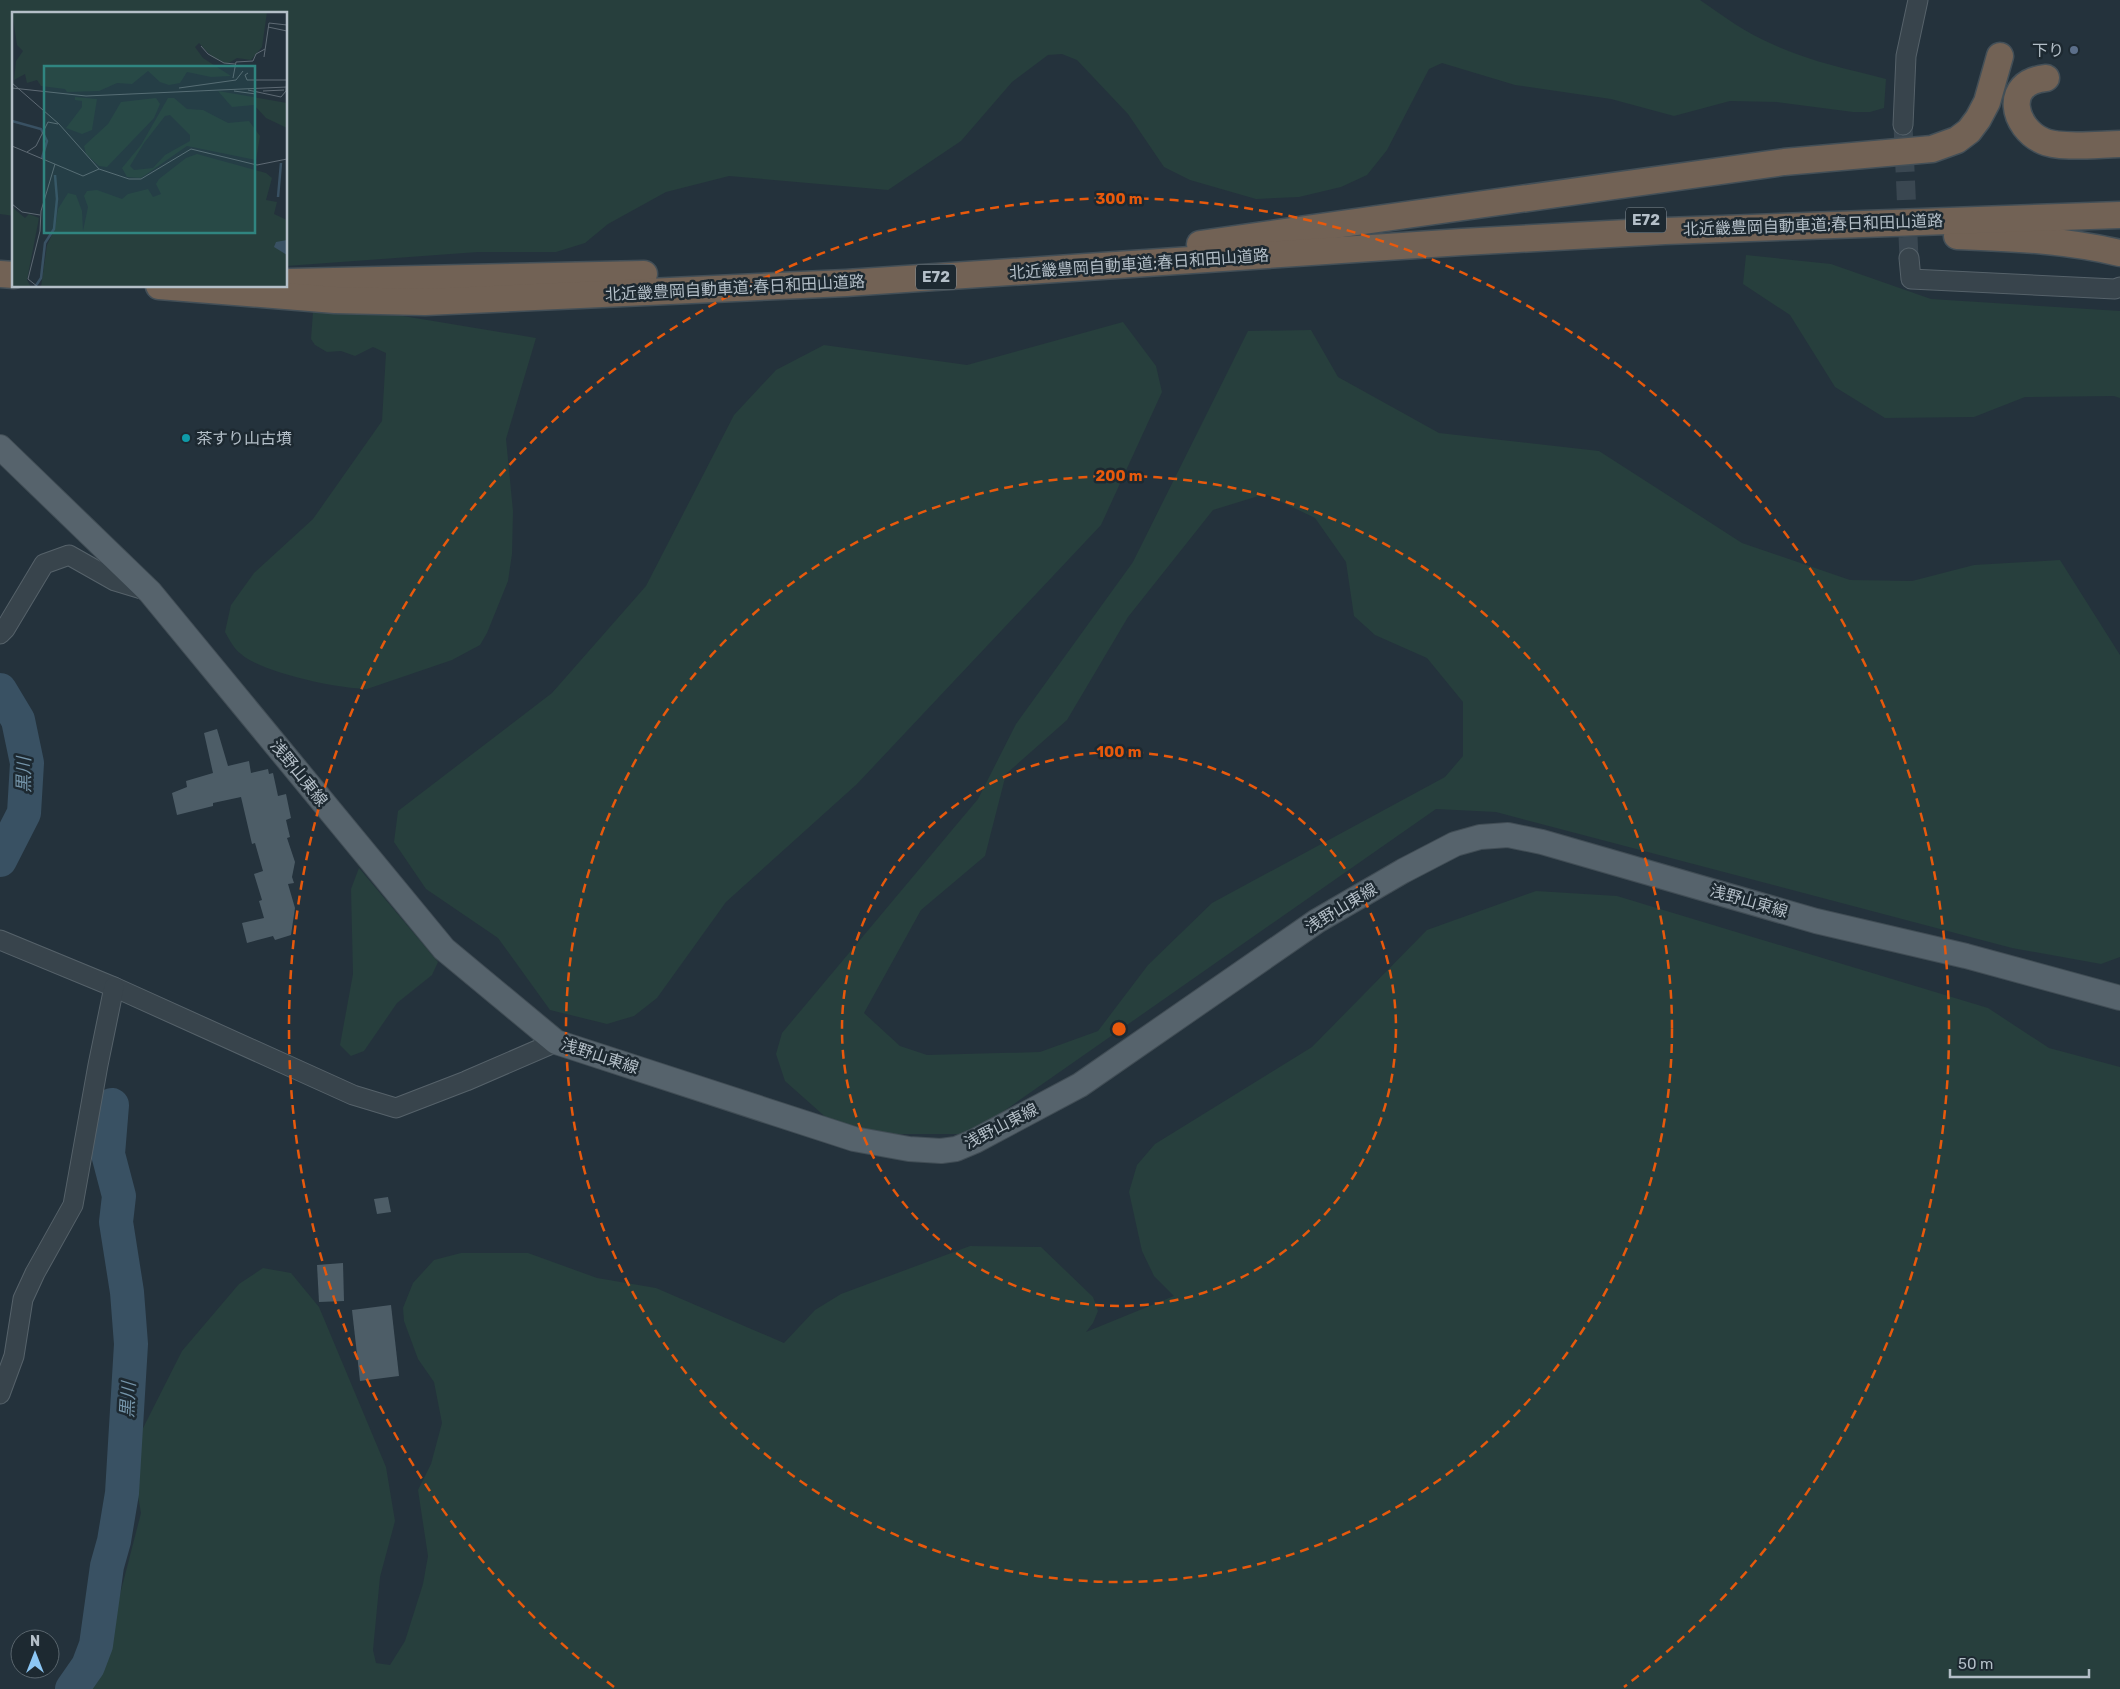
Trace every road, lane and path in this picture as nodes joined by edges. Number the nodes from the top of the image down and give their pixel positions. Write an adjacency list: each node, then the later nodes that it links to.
1 (1918, 0): 4 (street)
2 (2000, 56): 9 (highway)
3 (2046, 78): 5 (highway)
4 (1903, 125)
5 (2120, 144)
6 (2120, 203): 9 (highway, 北近畿豊岡自動車道;春日和田山道路 / E72)
7 (2120, 215): 8 (highway, 北近畿豊岡自動車道;春日和田山道路 / E72)
8 (1714, 229): 10 (highway); 14 (highway, 北近畿豊岡自動車道;春日和田山道路 / E72)
9 (1172, 248): 12 (highway, 北近畿豊岡自動車道;春日和田山道路 / E72)
10 (2120, 253)
11 (1909, 258): 13 (street)
12 (288, 282)
13 (2120, 287)
14 (184, 288)
15 (0, 447): 16 (main road, 浅野山東線)
16 (150, 592): 17 (street); 21 (main road, 浅野山東線)
17 (0, 634)
18 (0, 940): 19 (street)
19 (114, 987): 21 (street); 22 (street)
20 (2120, 998): 21 (main road, 浅野山東線)
21 (556, 1042)
22 (0, 1394)

